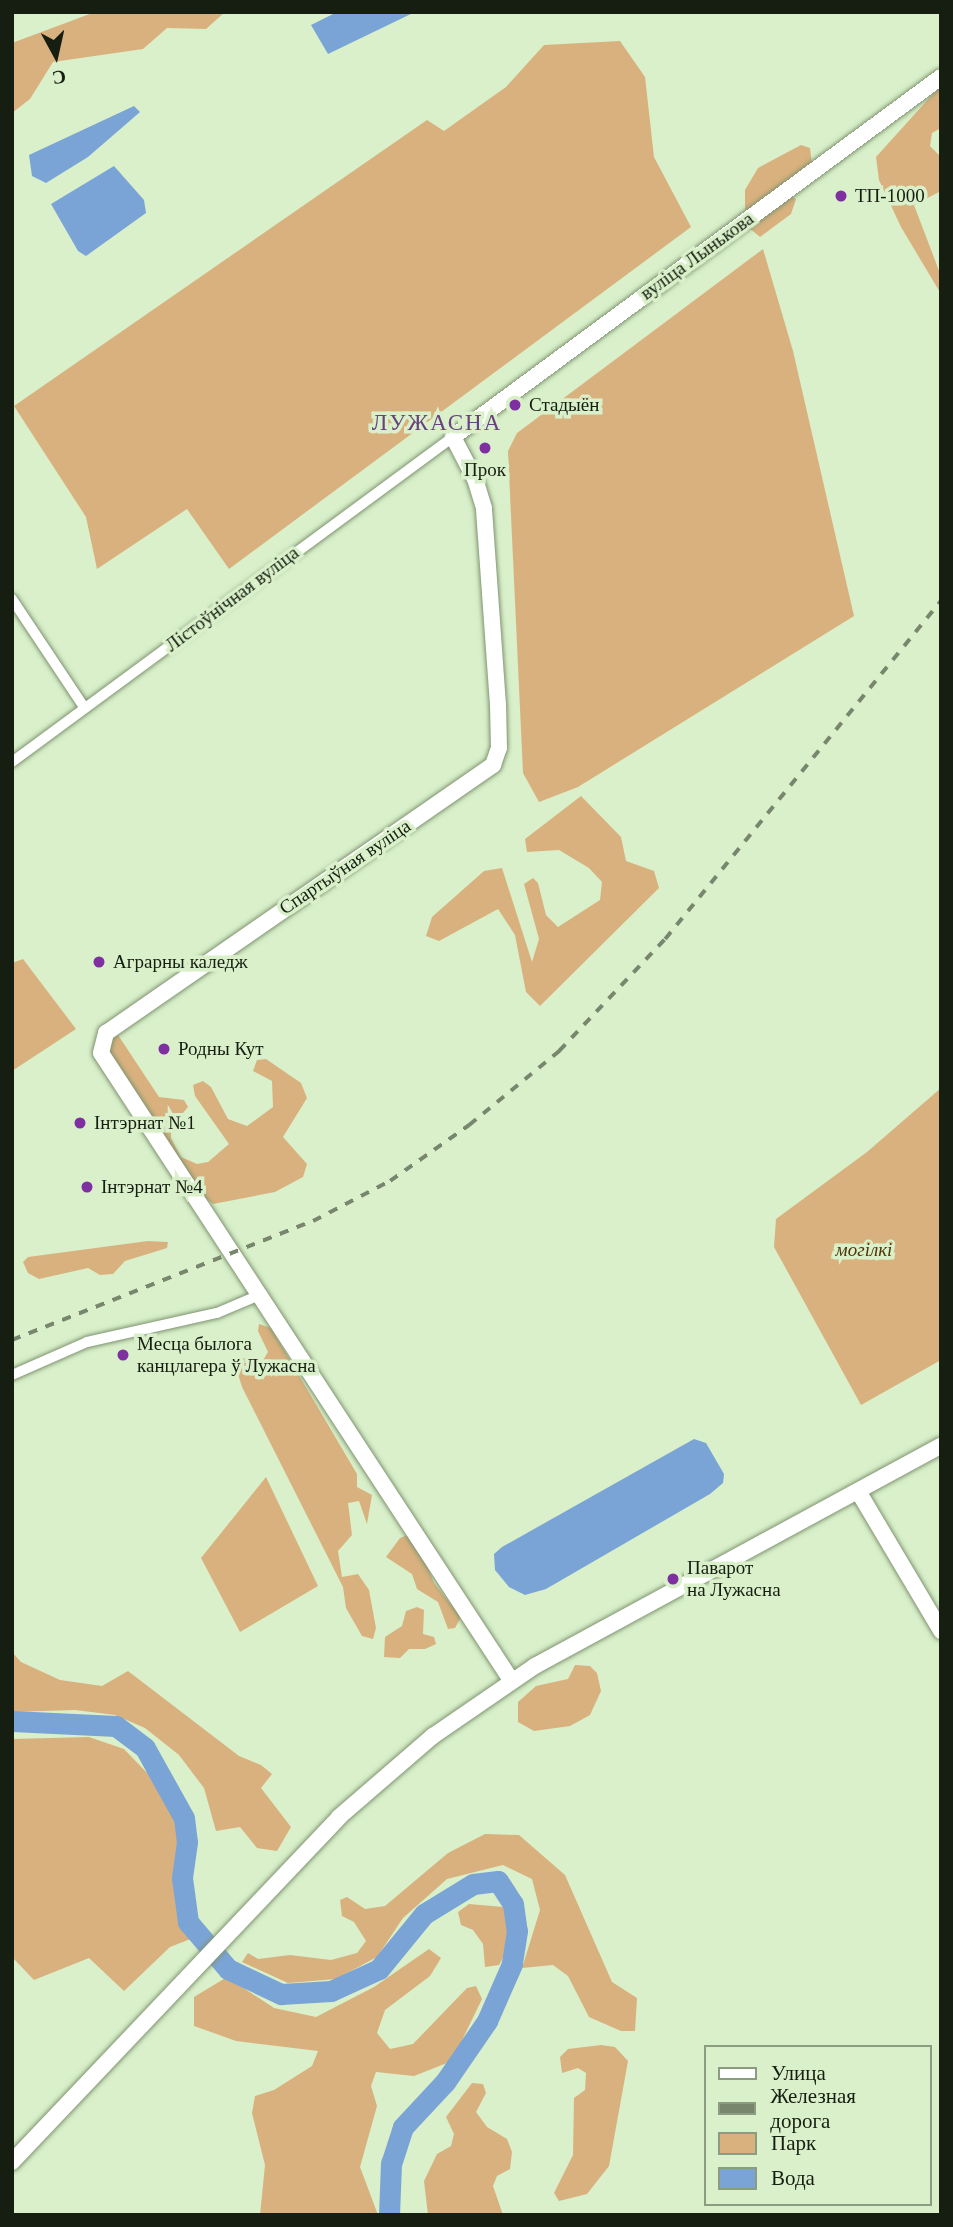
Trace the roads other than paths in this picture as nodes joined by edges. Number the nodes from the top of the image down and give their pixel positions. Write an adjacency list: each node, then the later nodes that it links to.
1 (941, 77): 2 (street, вуліца Лынькова)
2 (453, 437): 4 (street, Лістоўнічная вуліца); 6 (street, Спартыўная вуліца)
3 (12, 599): 4 (street)
4 (84, 707): 5 (street, Лістоўнічная вуліца)
5 (12, 762)
6 (262, 1294): 7 (street); 11 (street)
7 (12, 1375)
8 (941, 1446): 9 (street)
9 (858, 1491): 10 (street); 11 (street)
10 (941, 1630)
11 (511, 1680): 12 (street)
12 (12, 2162)

